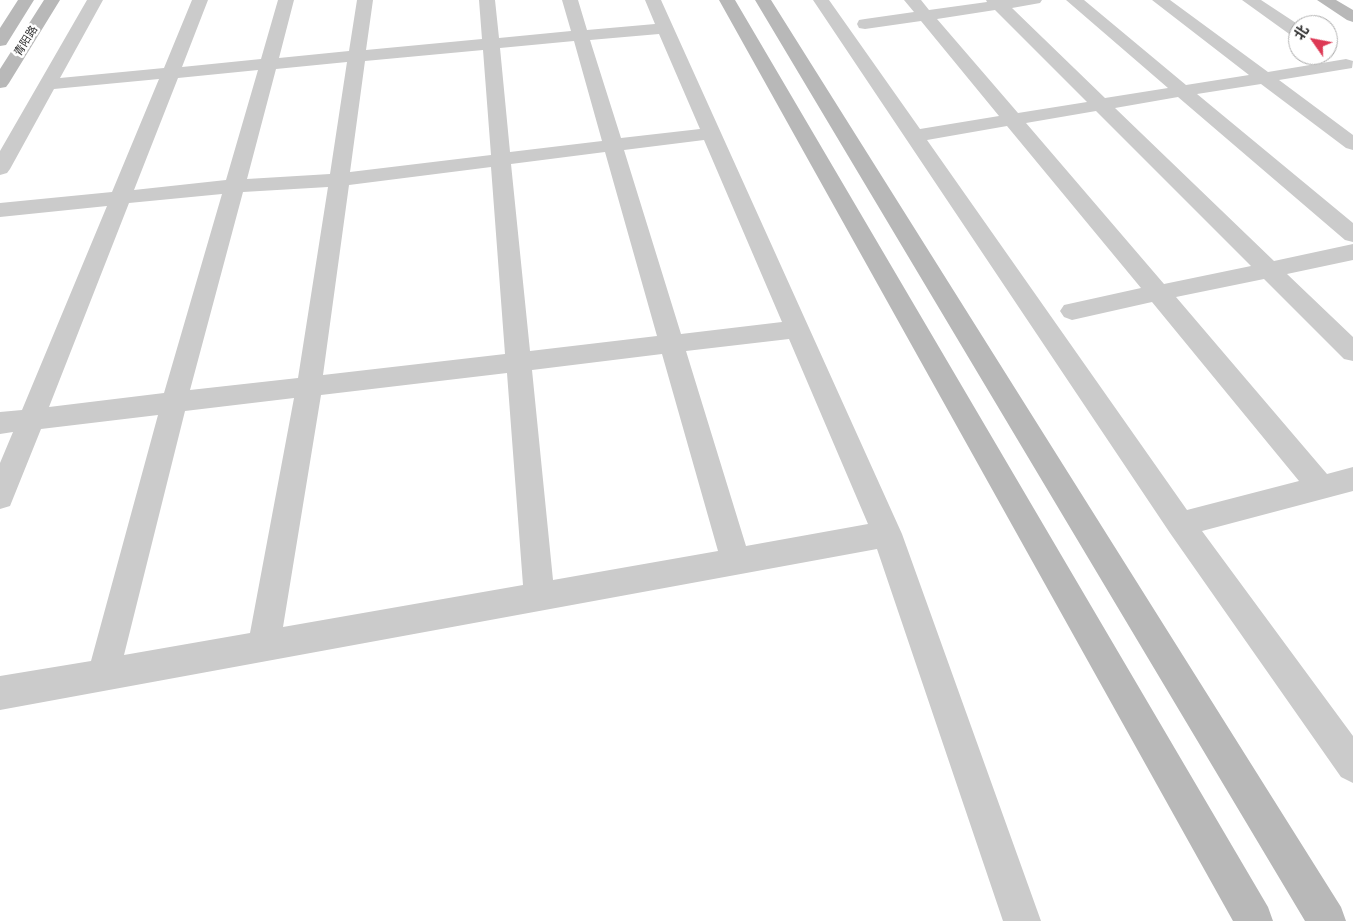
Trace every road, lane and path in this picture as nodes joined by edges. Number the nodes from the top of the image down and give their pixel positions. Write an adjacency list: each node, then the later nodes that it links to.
1 (26, 0): 25 (street, 青阳路)
2 (52, 0): 33 (street, 青阳路)
3 (95, 0): 34 (street)
4 (200, 0): 31 (street)
5 (286, 0): 29 (street)
6 (365, 0): 27 (street)
7 (487, 0): 26 (street)
8 (570, 0): 24 (street)
9 (653, 0): 23 (street)
10 (728, 0): 73 (street)
11 (763, 0): 74 (street)
12 (821, 0): 39 (street)
13 (1034, 0): 18 (street)
14 (1074, 0): 35 (street)
15 (1160, 0): 32 (street)
16 (1250, 0): 22 (street)
17 (1324, 0): 20 (street)
18 (996, 2): 19 (street); 36 (street)
19 (918, 8): 21 (street); 37 (street)
20 (1353, 17)
21 (865, 24)
22 (1288, 25)
23 (665, 28): 24 (street); 38 (street)
24 (580, 36): 26 (street); 41 (street)
25 (0, 41)
26 (491, 44): 27 (street); 42 (street)
27 (357, 56): 29 (street); 44 (street)
28 (1338, 59): 30 (street)
29 (268, 65): 31 (street); 45 (street)
30 (1350, 67): 32 (street)
31 (171, 73): 34 (street); 46 (street)
32 (1265, 78): 35 (street); 40 (street)
33 (0, 83)
34 (49, 84): 43 (street)
35 (1182, 92): 36 (street); 48 (street)
36 (1101, 105): 37 (street); 50 (street)
37 (1013, 120): 39 (street); 51 (street)
38 (711, 133): 41 (street); 53 (street)
39 (914, 136): 64 (street)
40 (1353, 144)
41 (613, 145): 42 (street); 54 (street)
42 (501, 159): 44 (street); 56 (street)
43 (0, 169)
44 (339, 180): 45 (street); 57 (street)
45 (234, 186): 46 (street); 58 (street)
46 (121, 197): 47 (street); 59 (street)
47 (0, 210)
48 (1353, 235)
49 (1353, 252): 50 (street)
50 (1268, 270): 51 (street); 55 (street)
51 (1157, 293): 52 (street); 62 (street)
52 (1072, 311)
53 (797, 329): 54 (street); 65 (street)
54 (672, 345): 56 (street); 66 (street)
55 (1353, 352)
56 (519, 363): 57 (street); 67 (street)
57 (309, 387): 58 (street); 68 (street)
58 (174, 403): 59 (street); 69 (street)
59 (31, 419): 60 (street); 63 (street)
60 (0, 423)
61 (1353, 479): 62 (street)
62 (1321, 487): 64 (street)
63 (0, 497)
64 (1180, 524): 71 (street)
65 (887, 534): 66 (street); 72 (street)
66 (736, 561): 67 (street)
67 (539, 596): 68 (street)
68 (264, 646): 69 (street)
69 (103, 675): 70 (street)
70 (0, 693)
71 (1353, 765)
72 (1022, 921)
73 (1254, 921)
74 (1327, 921)

